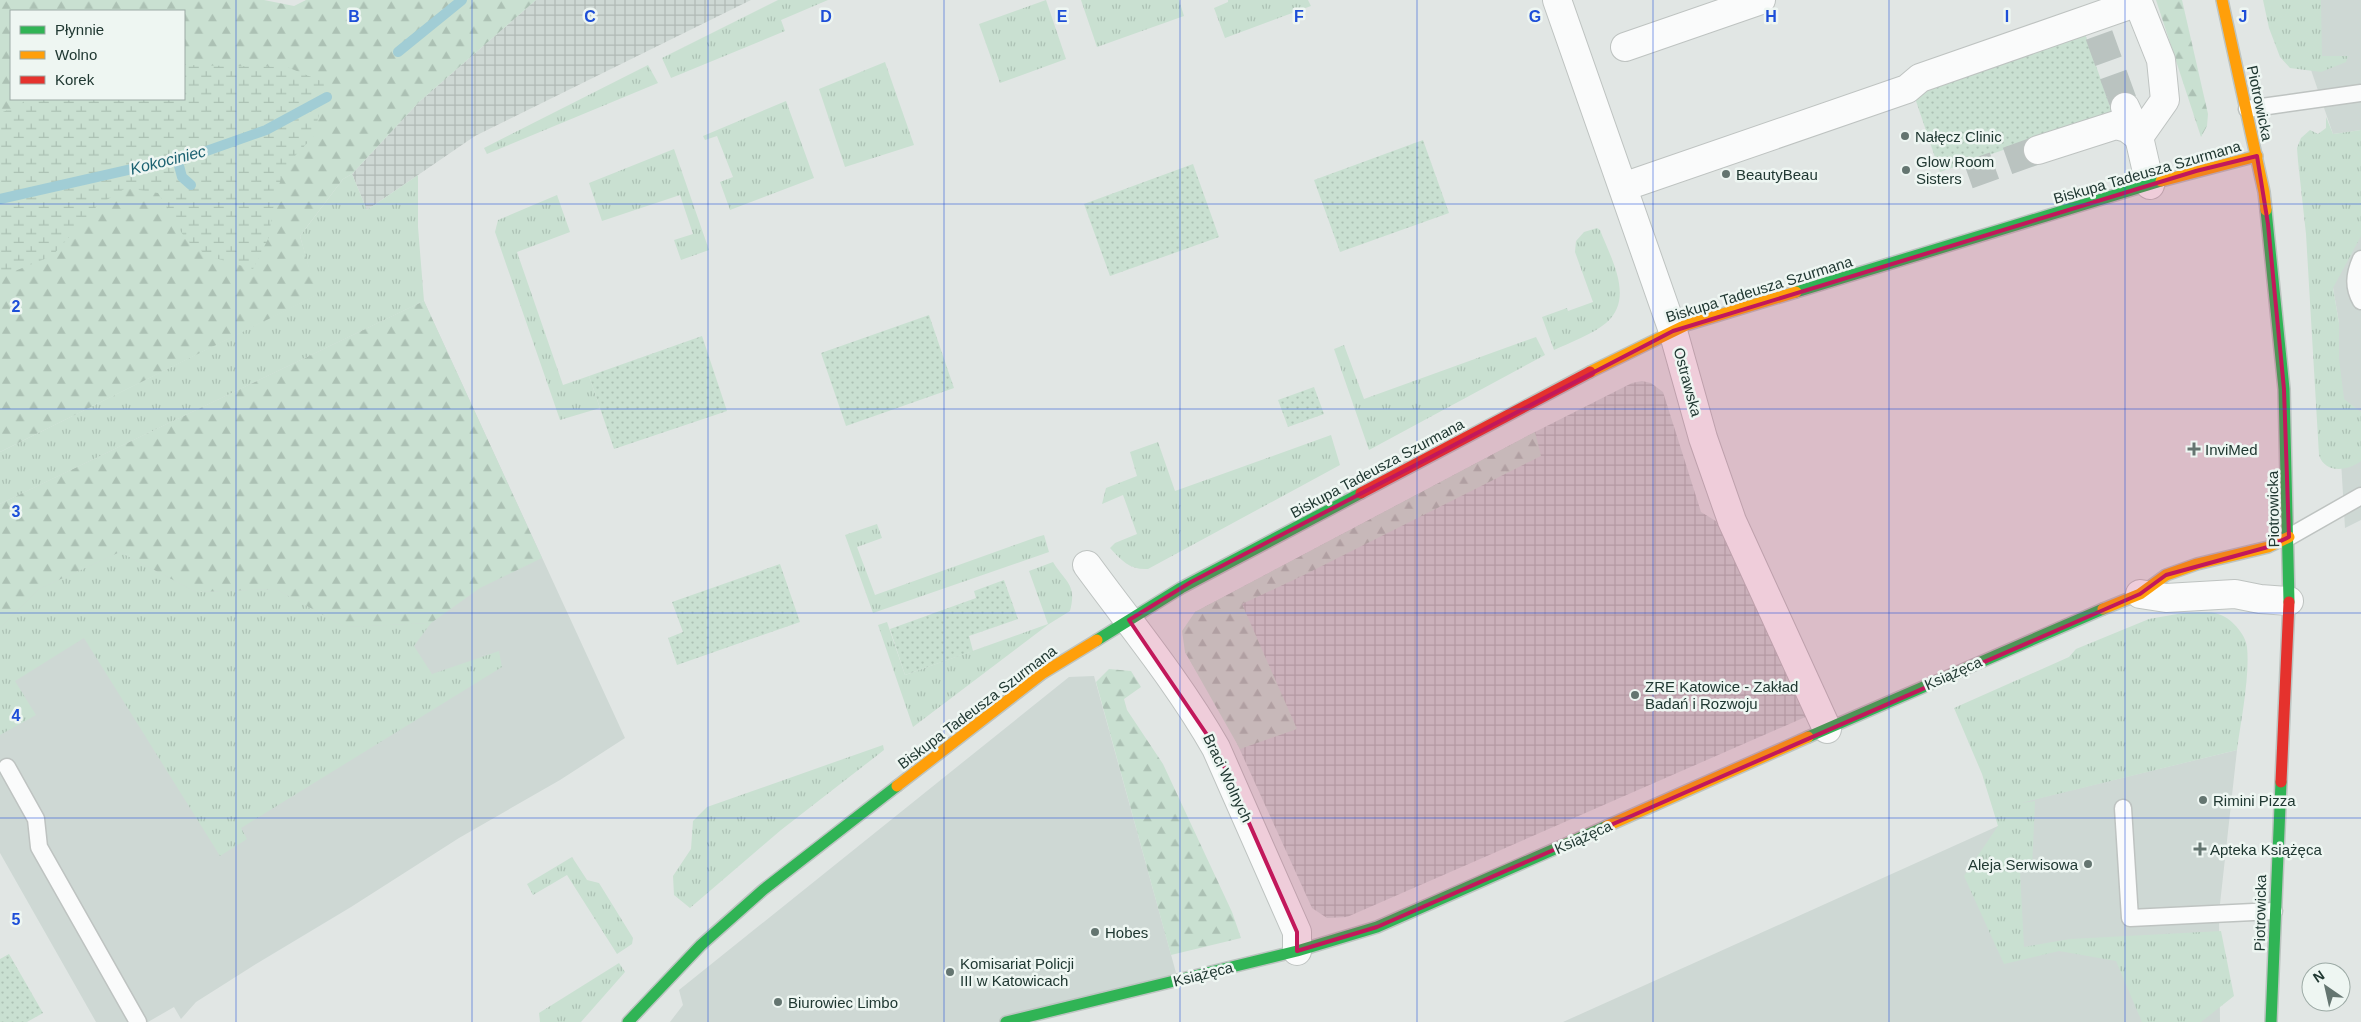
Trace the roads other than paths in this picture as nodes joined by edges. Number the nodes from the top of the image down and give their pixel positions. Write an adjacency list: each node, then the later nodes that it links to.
1 (1557, 0): 13 (street, Ostrawska)
2 (1761, 0): 5 (street)
3 (2222, 0): 8 (street, Piotrowicka)
4 (2138, 1): 9 (street); 13 (street)
5 (1625, 47)
6 (2361, 93): 8 (lane)
7 (2125, 107): 9 (street)
8 (2246, 109): 11 (street, Piotrowicka)
9 (2138, 137): 10 (street); 12 (street)
10 (2038, 150)
11 (2257, 156): 12 (street, Biskupa Tadeusza Szurmana); 18 (street, Piotrowicka)
12 (2150, 185): 16 (street, Biskupa Tadeusza Szurmana)
13 (1623, 188): 16 (street, Ostrawska)
14 (2361, 260): 15 (lane)
15 (2361, 301)
16 (1673, 331): 22 (street, Biskupa Tadeusza Szurmana); 23 (street, Ostrawska)
17 (2361, 496): 18 (lane)
18 (2289, 537): 20 (street, Książęca); 21 (street, Piotrowicka)
19 (1088, 565): 22 (street, Braci Wolnych)
20 (2140, 594): 21 (street); 23 (street, Książęca)
21 (2289, 601): 26 (street, Piotrowicka)
22 (1128, 620): 27 (street, Braci Wolnych); 29 (street, Biskupa Tadeusza Szurmana)
23 (1828, 729): 27 (street, Książęca)
24 (7, 767): 28 (lane)
25 (2123, 808): 26 (lane)
26 (2274, 911): 31 (street, Piotrowicka)
27 (1297, 951): 30 (street, Książęca)
28 (138, 1022)
29 (628, 1022)
30 (1006, 1022)
31 (2271, 1022)

